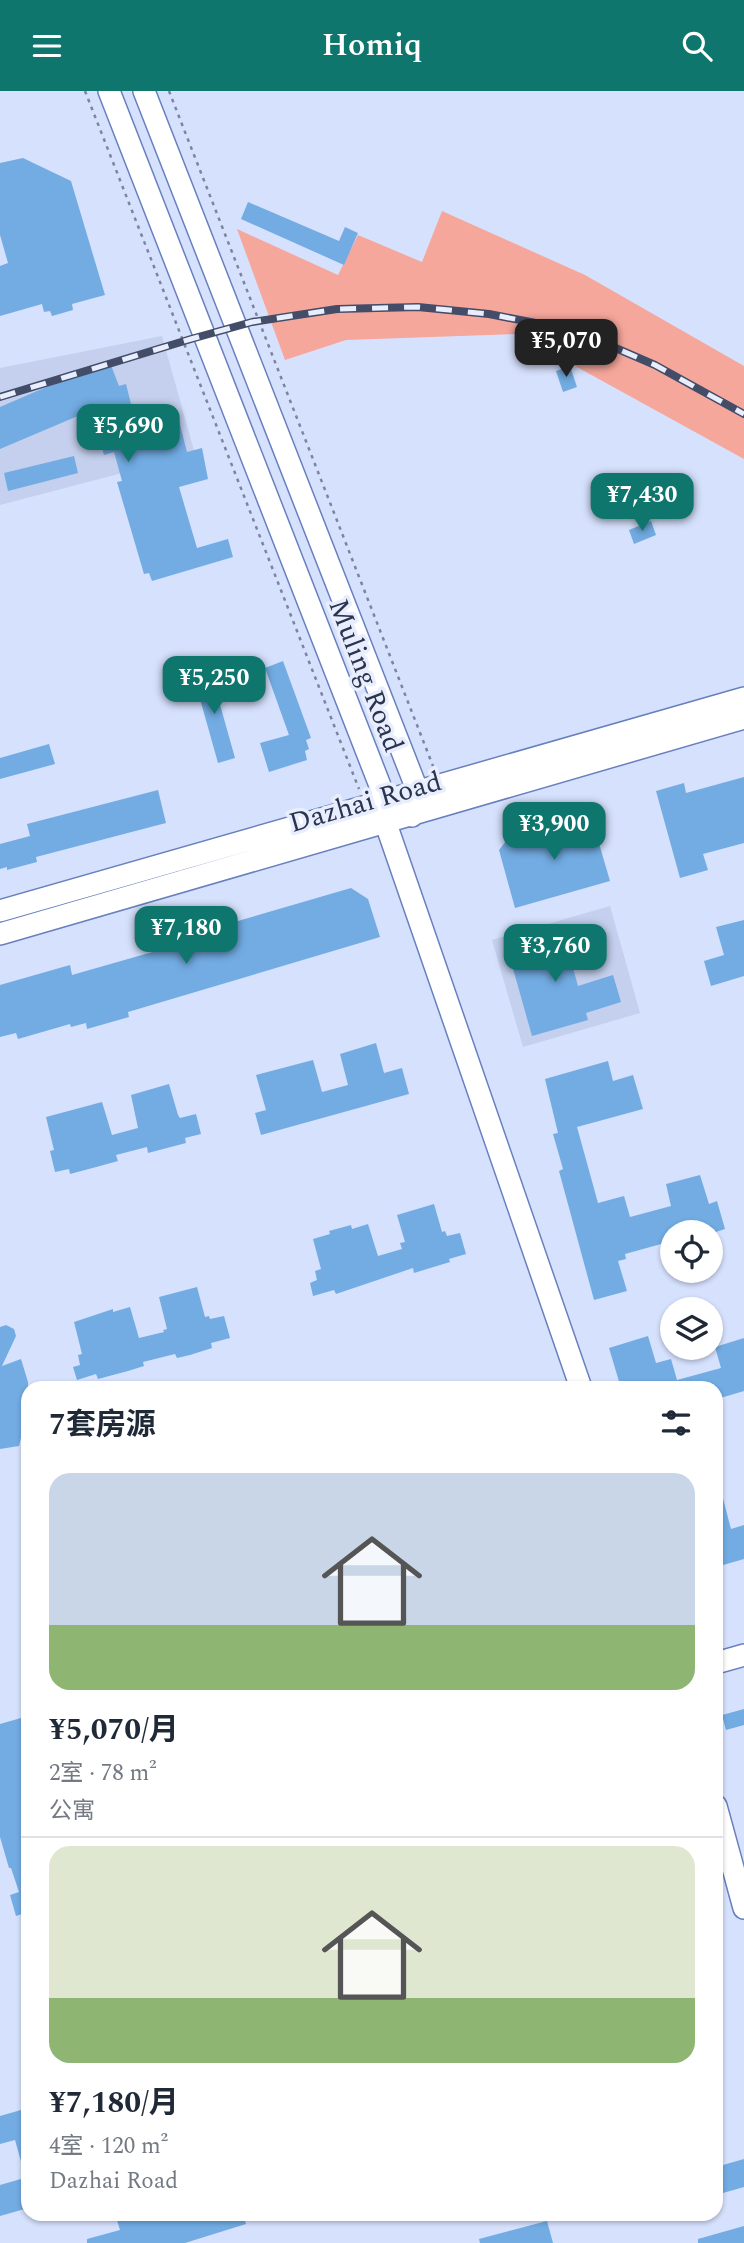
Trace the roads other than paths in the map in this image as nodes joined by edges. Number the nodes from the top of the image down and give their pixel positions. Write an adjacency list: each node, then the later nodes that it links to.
1 (109, 91): 6 (street, Muling Road)
2 (144, 91): 5 (street, Muling Road)
3 (744, 698): 5 (street, Dazhai Road)
4 (744, 719): 7 (street, Dazhai Road)
5 (418, 792): 6 (street, Dazhai Road); 7 (street)
6 (376, 804): 7 (street); 9 (street, Dazhai Road)
7 (412, 816): 8 (street, Dazhai Road)
8 (386, 824): 10 (street, Dazhai Road); 11 (street)
9 (0, 911)
10 (0, 934)
11 (579, 1381)
12 (744, 1655): 13 (street)
13 (723, 1661)
14 (723, 1832): 15 (street)
15 (744, 1908)

